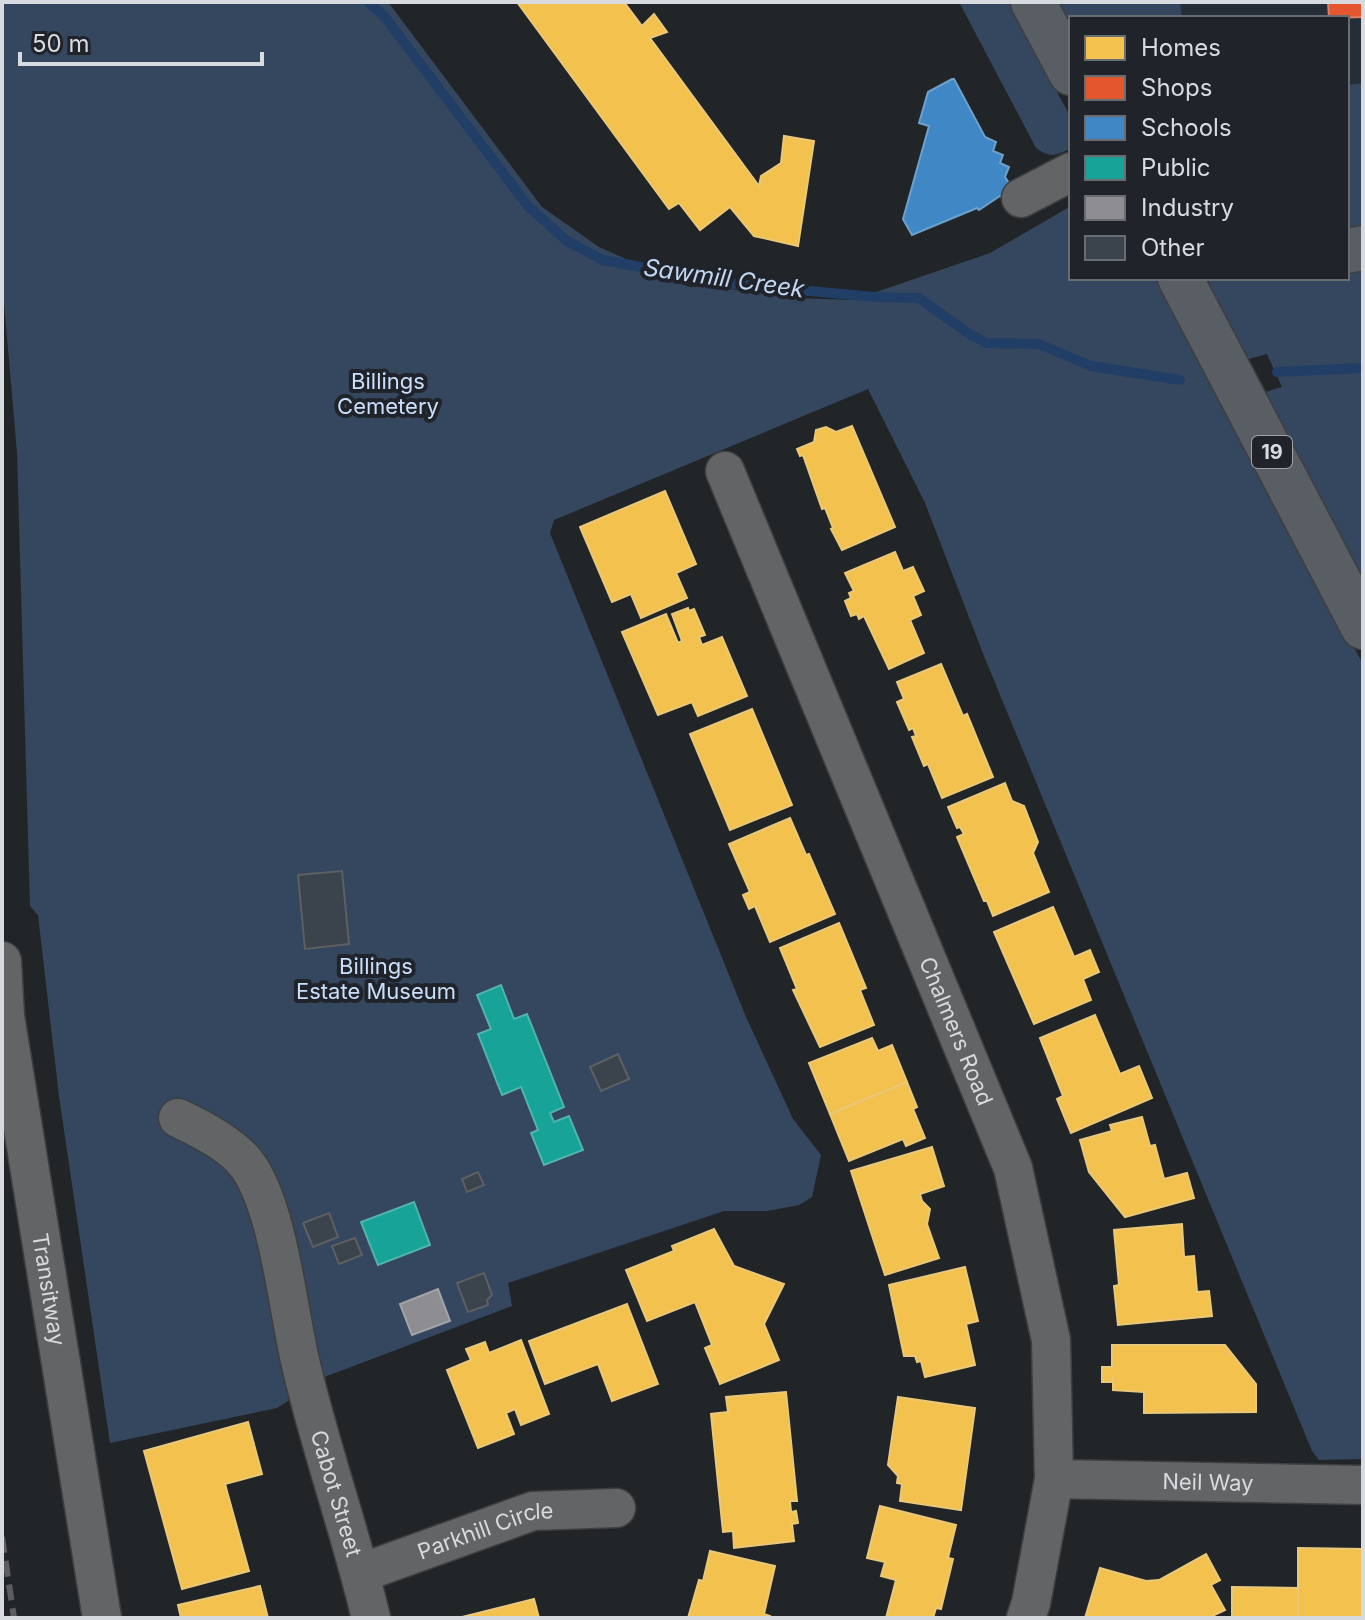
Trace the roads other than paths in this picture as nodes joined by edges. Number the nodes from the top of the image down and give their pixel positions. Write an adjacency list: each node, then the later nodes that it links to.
1 (1033, 2): 2 (main road)
2 (1069, 69)
3 (1069, 173): 4 (street)
4 (1021, 198)
5 (1181, 280): 7 (main road, 19)
6 (725, 471): 10 (street, Chalmers Road)
7 (1363, 627)
8 (2, 961): 14 (street, Transitway)
9 (178, 1118): 13 (street, Cabot Street)
10 (1054, 1479): 11 (street, Neil Way); 16 (street, Chalmers Road)
11 (1363, 1485)
12 (616, 1508): 13 (street, Parkhill Circle)
13 (361, 1573): 15 (street, Cabot Street)
14 (102, 1618)
15 (371, 1618)
16 (1026, 1618)

